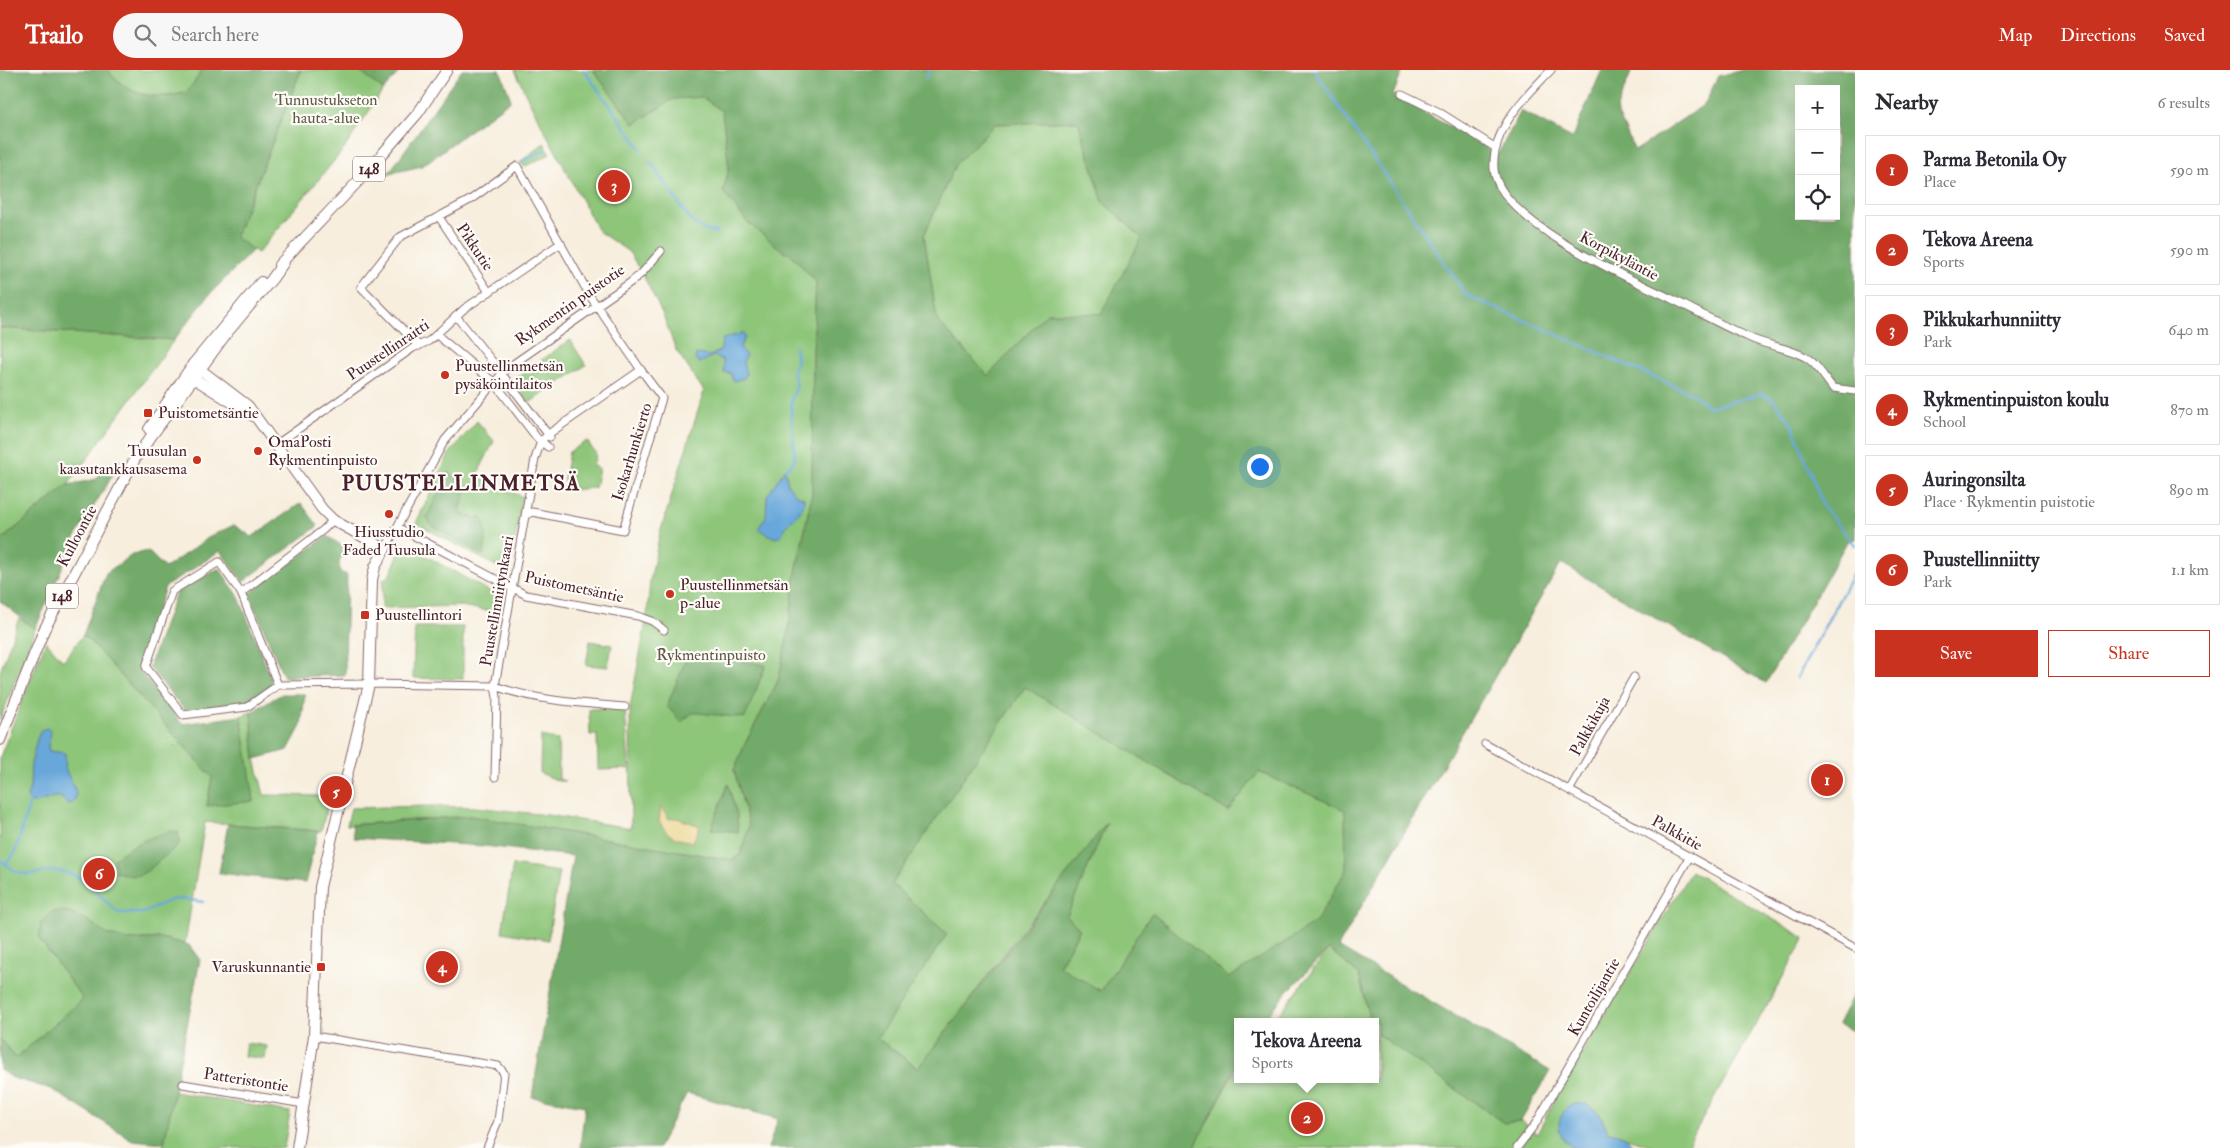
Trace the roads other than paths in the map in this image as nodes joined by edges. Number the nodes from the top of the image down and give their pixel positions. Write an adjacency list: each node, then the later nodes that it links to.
1 (447, 70): 13 (street, Kulloontie / 148)
2 (1551, 70): 4 (street, Korpikyläntie)
3 (1402, 94): 4 (street)
4 (1496, 148): 20 (street, Korpikyläntie)
5 (439, 217): 6 (street); 8 (street, Pikkutie); 12 (street)
6 (561, 242): 8 (street, Puustellinraitti); 9 (street)
7 (661, 250): 9 (street, Rykmentin puistotie)
8 (489, 292): 10 (street, Puustellinraitti)
9 (597, 306): 14 (street); 28 (street, Rykmentin puistotie)
10 (456, 316): 11 (street, Puustellinraitti); 15 (street)
11 (437, 335): 12 (street, Puustellinraitti); 18 (street)
12 (419, 346): 24 (street, Puustellinraitti)
13 (197, 366): 16 (street, Kulloontie / 148); 21 (street)
14 (641, 370): 22 (street, Isokarhunkierto); 26 (street, Isokarhunkierto)
15 (500, 371)
16 (190, 376): 21 (street); 38 (street, Kulloontie / 148)
17 (505, 378): 22 (street)
18 (491, 380)
19 (497, 386): 23 (street)
20 (1855, 391)
21 (259, 419): 24 (street)
22 (549, 435): 23 (street, Isokarhunkierto)
23 (542, 441): 25 (street); 26 (street, Puustellinniitynkaari)
24 (277, 444): 27 (street)
25 (548, 447)
26 (526, 515): 30 (street, Puustellinniitynkaari)
27 (333, 520): 29 (street); 31 (street)
28 (398, 528): 29 (street, Rykmentin puistotie); 30 (street, Puistometsäntie)
29 (385, 549): 34 (street, Rykmentin puistotie)
30 (513, 589): 32 (street, Puistometsäntie); 36 (street, Puustellinniitynkaari)
31 (241, 593): 35 (street); 35 (street)
32 (664, 630)
33 (1634, 677): 41 (street, Palkkikuja)
34 (368, 684): 35 (street, Puustellinniitynkaari); 36 (street, Puustellinniitynkaari); 44 (street, Rykmentin puistotie)
35 (278, 685)
36 (495, 686): 37 (street); 40 (street)
37 (625, 707)
38 (0, 740)
39 (1485, 744): 41 (street, Palkkitie)
40 (495, 776)
41 (1570, 789): 42 (street, Palkkitie)
42 (1690, 856): 43 (street, Palkkitie); 49 (street, Kuntoilijantie)
43 (1855, 948)
44 (314, 1036): 46 (street, Rykmentin puistotie); 48 (street)
45 (183, 1084): 46 (street, Patteristontie)
46 (304, 1104): 47 (street, Rykmentin puistotie)
47 (297, 1148)
48 (487, 1148)
49 (1517, 1148)

